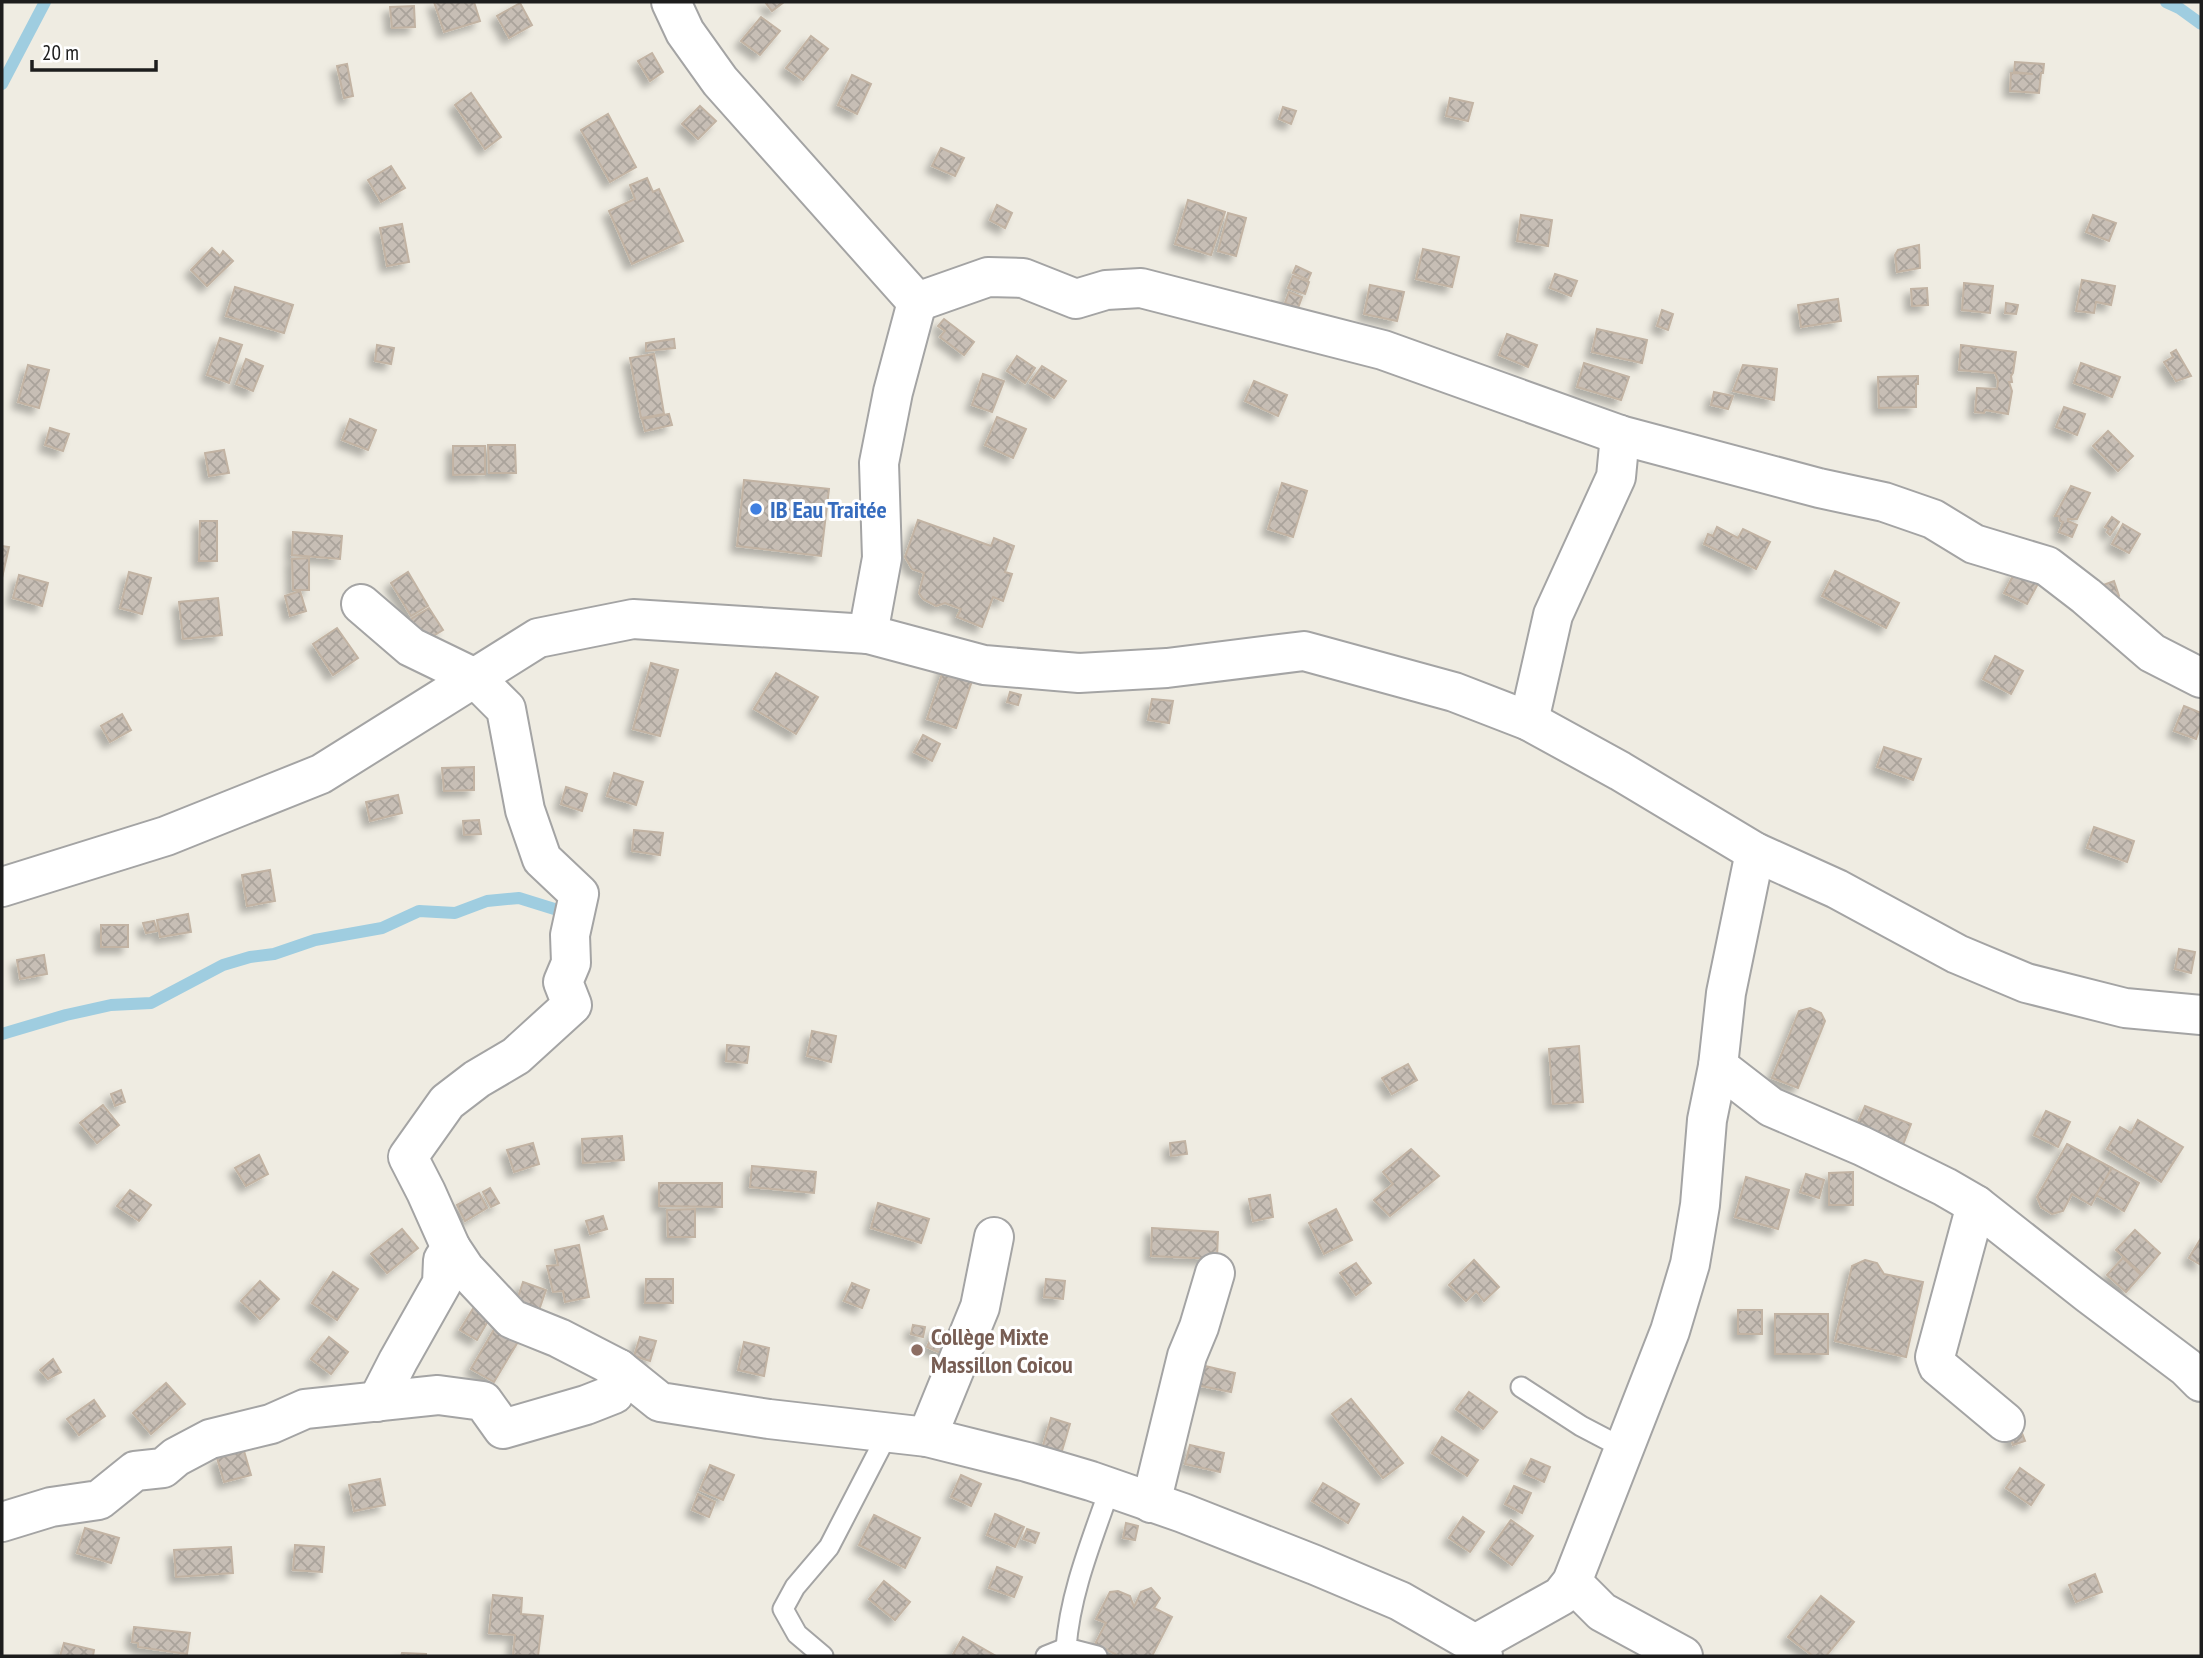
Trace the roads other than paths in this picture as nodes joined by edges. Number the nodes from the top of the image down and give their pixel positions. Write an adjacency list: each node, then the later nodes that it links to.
1 (671, 2): 2 (street)
2 (917, 302): 3 (street); 5 (street)
3 (1620, 435): 7 (street); 8 (street)
4 (361, 604): 6 (street)
5 (868, 634): 6 (street); 8 (street)
6 (475, 678): 10 (street); 15 (street)
7 (2201, 678)
8 (1529, 721): 9 (street)
9 (1755, 852): 11 (street); 12 (street)
10 (2, 887)
11 (2201, 1014)
12 (1718, 1066): 13 (street); 24 (street)
13 (1976, 1205): 18 (street); 21 (street)
14 (994, 1237): 23 (street)
15 (451, 1248): 17 (street); 20 (street)
16 (1215, 1273): 26 (street)
17 (619, 1369): 20 (street); 22 (street)
18 (2201, 1382)
19 (1521, 1387): 24 (lane)
20 (377, 1402): 27 (street)
21 (2006, 1422)
22 (888, 1433): 23 (street); 31 (lane)
23 (927, 1437): 25 (street)
24 (1623, 1448): 28 (street)
25 (1110, 1489): 26 (street); 29 (lane)
26 (1150, 1503): 30 (street)
27 (2, 1522)
28 (1572, 1582): 30 (street); 34 (street)
29 (1066, 1648): 32 (lane); 33 (lane)
30 (1479, 1650)
31 (823, 1656)
32 (1046, 1656)
33 (1097, 1656)
34 (1683, 1656)

